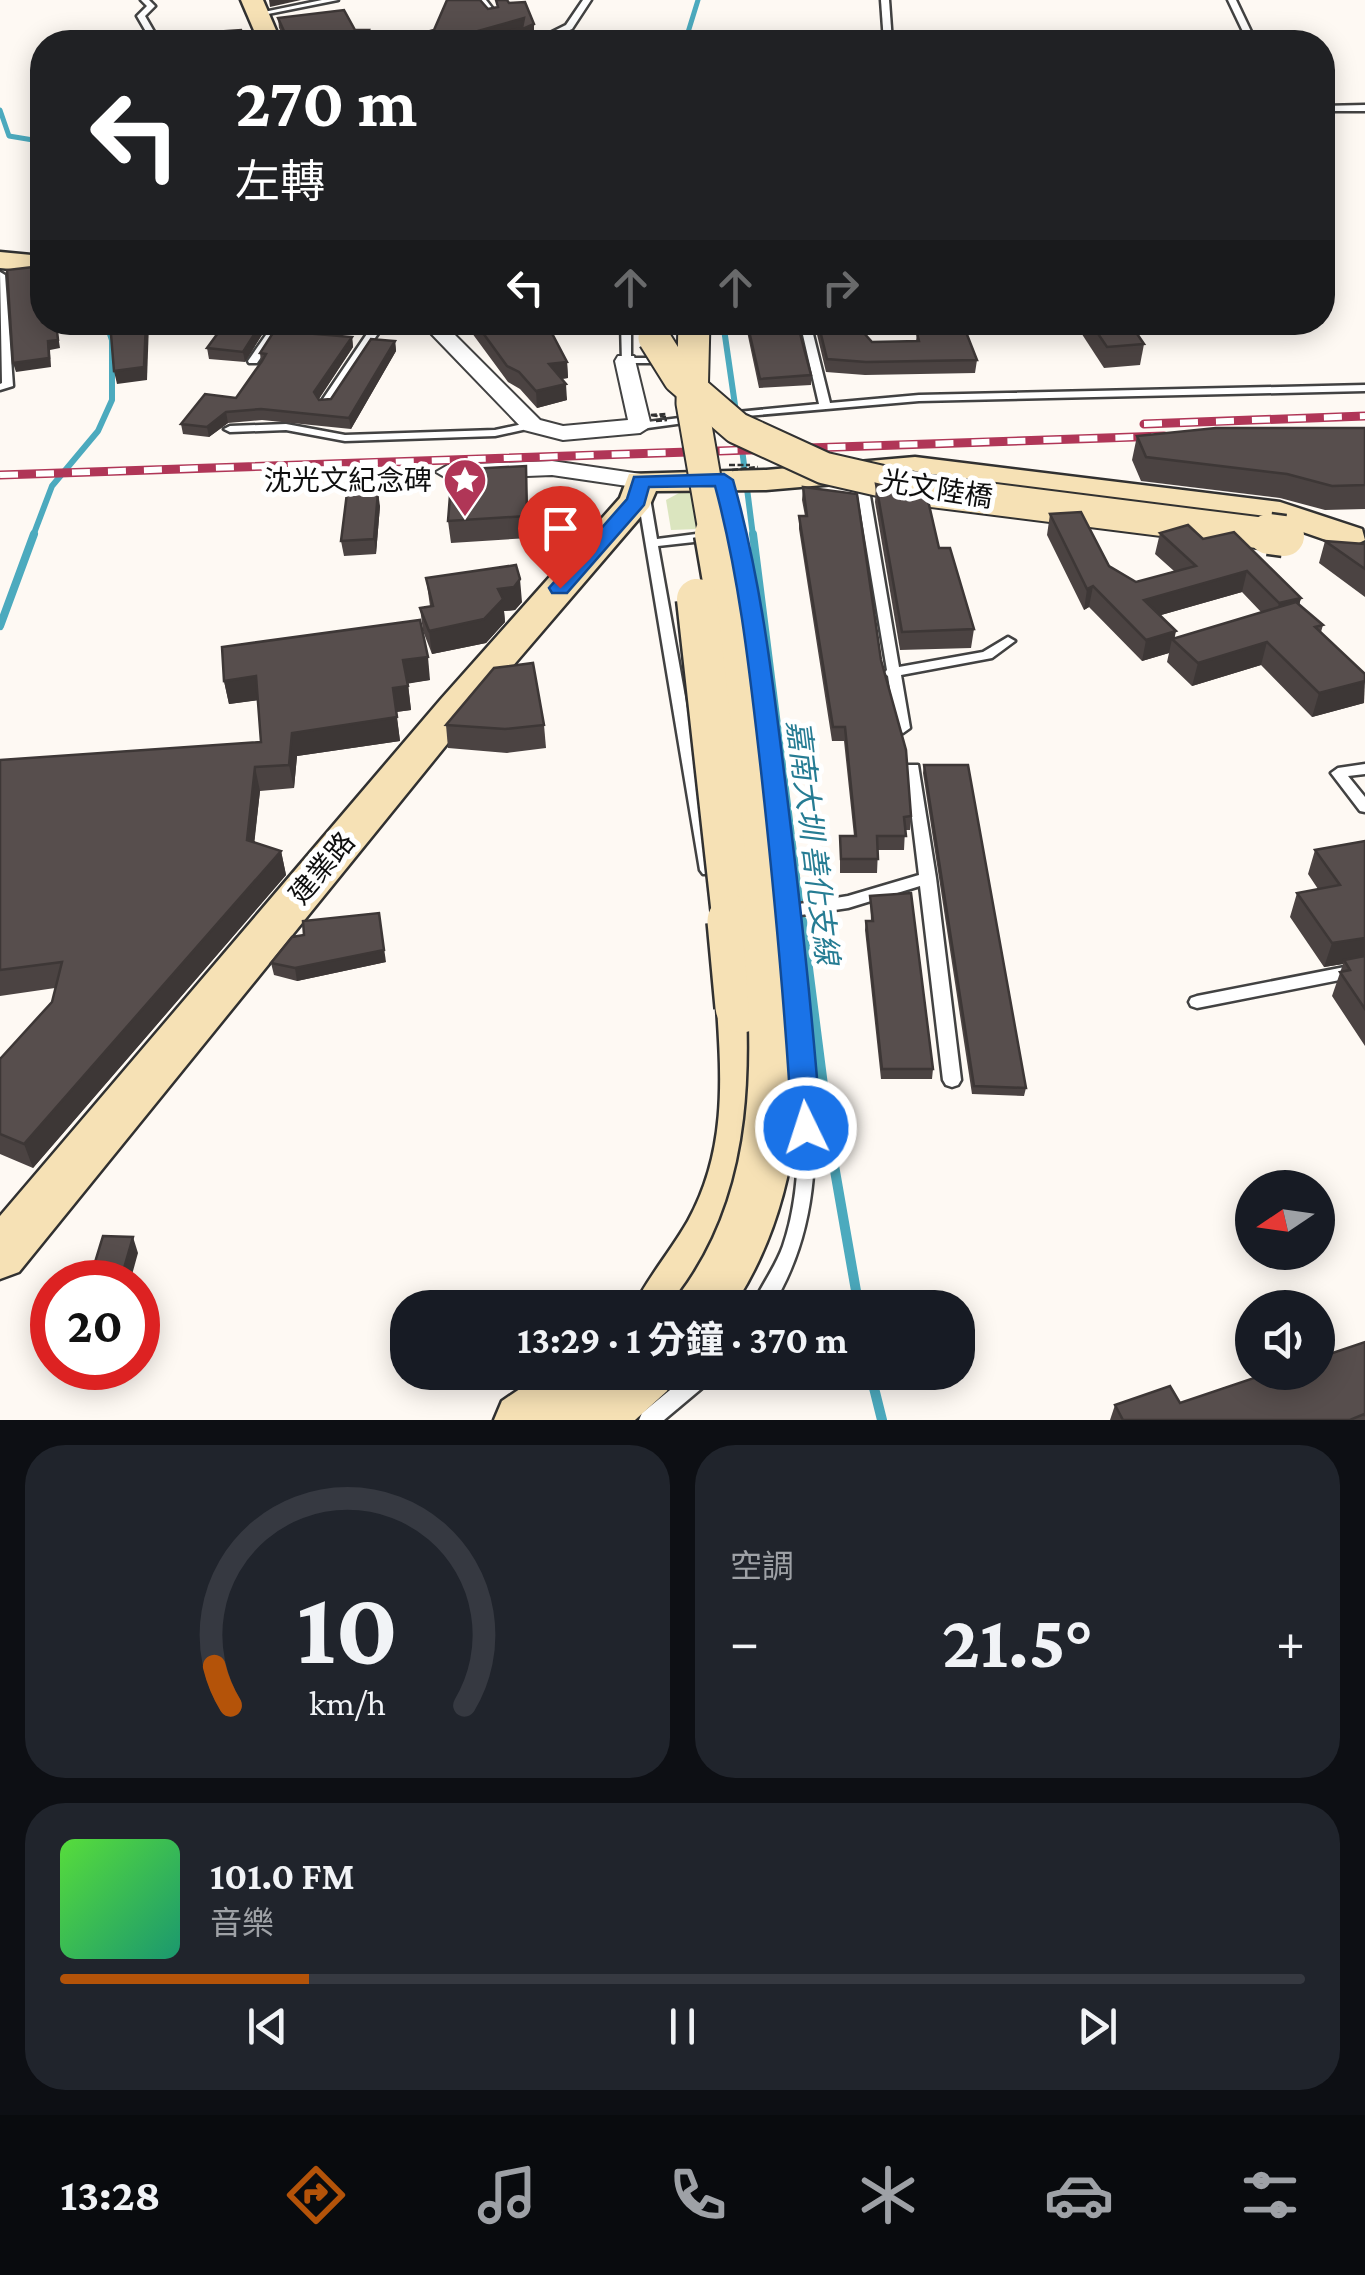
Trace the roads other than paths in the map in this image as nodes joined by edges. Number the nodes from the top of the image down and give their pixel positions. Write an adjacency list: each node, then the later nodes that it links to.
1 (146, 0): 10 (lane)
2 (334, 0): 8 (lane)
3 (482, 0): 7 (lane)
4 (588, 0): 11 (lane)
5 (885, 0): 12 (lane)
6 (1232, 0): 13 (lane)
7 (492, 14)
8 (260, 20): 9 (lane)
9 (298, 20)
10 (149, 30)
11 (564, 30)
12 (887, 30)
13 (1246, 30)
14 (1365, 108): 15 (lane)
15 (1335, 109)
16 (0, 260): 17 (street)
17 (30, 263)
18 (0, 275): 30 (lane)
19 (271, 335): 29 (lane)
20 (372, 335): 32 (lane)
21 (443, 335): 34 (street)
22 (653, 335): 35 (street)
23 (653, 335): 57 (street, bridge)
24 (654, 335): 42 (street, 光文陸橋, bridge)
25 (655, 335): 60 (street, bridge)
26 (658, 335): 27 (lane)
27 (705, 335)
28 (808, 335): 33 (lane)
29 (253, 361)
30 (0, 387)
31 (1365, 388): 33 (lane)
32 (325, 405)
33 (825, 407): 35 (lane)
34 (532, 425): 35 (street); 36 (lane)
35 (640, 426)
36 (230, 429)
37 (448, 472): 40 (street)
38 (724, 480): 39 (street); 40 (street); 41 (lane)
39 (859, 481): 42 (street); 45 (lane)
40 (640, 482): 43 (lane); 58 (street, 建業路)
41 (738, 533): 43 (lane); 51 (lane)
42 (1357, 538)
43 (654, 543): 57 (lane)
44 (1008, 641): 45 (lane)
45 (890, 674): 46 (lane)
46 (903, 728)
47 (913, 768): 50 (lane)
48 (1365, 769): 49 (lane)
49 (1365, 807)
50 (928, 878): 51 (lane); 56 (lane)
51 (786, 912): 52 (lane)
52 (791, 944)
53 (1365, 969): 55 (lane)
54 (798, 994): 61 (lane)
55 (1198, 1002)
56 (952, 1080)
57 (732, 1186): 59 (street)
58 (0, 1255)
59 (675, 1290)
60 (714, 1290)
61 (773, 1290)
62 (568, 1390): 65 (street)
63 (627, 1390): 66 (street)
64 (685, 1390): 67 (lane)
65 (522, 1420)
66 (593, 1420)
67 (649, 1420)

